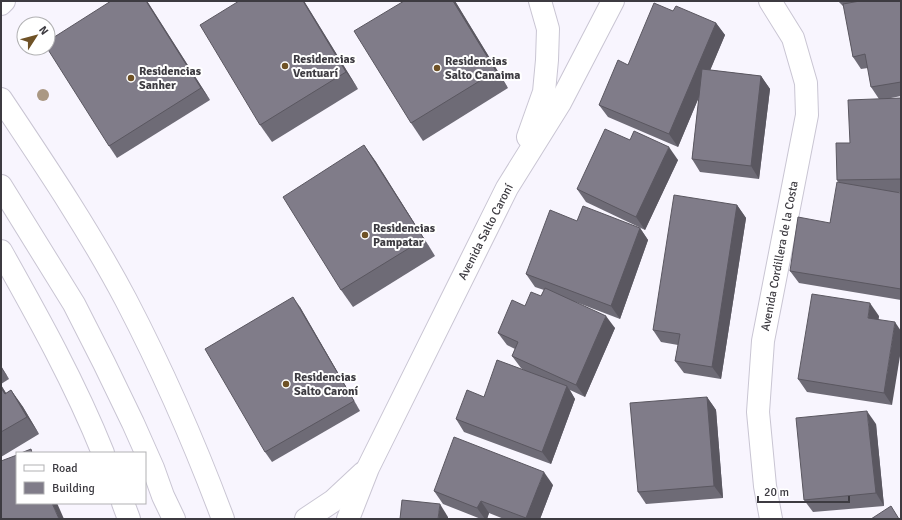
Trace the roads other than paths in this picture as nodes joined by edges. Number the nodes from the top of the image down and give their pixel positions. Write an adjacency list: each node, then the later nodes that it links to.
1 (4, 1): 5 (main road)
2 (540, 1): 8 (main road)
3 (613, 1): 8 (main road, Avenida Salto Caroní)
4 (770, 1): 21 (main road, Avenida Cordillera de la Costa)
5 (1, 4)
6 (1, 99): 18 (main road)
7 (1, 186): 12 (main road)
8 (507, 188): 11 (main road, Avenida Salto Caroní)
9 (1, 251): 10 (main road)
10 (103, 452)
11 (368, 468): 19 (main road); 20 (main road)
12 (163, 496): 15 (main road); 16 (main road); 17 (main road)
13 (123, 504): 14 (main road)
14 (129, 519)
15 (168, 519)
16 (174, 519)
17 (188, 519)
18 (223, 519)
19 (306, 519)
20 (348, 519)
21 (771, 519)

